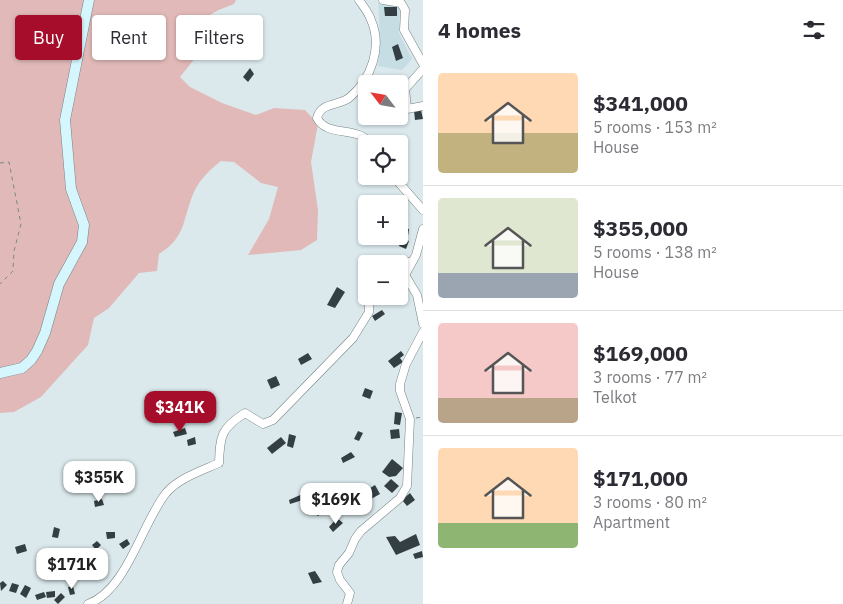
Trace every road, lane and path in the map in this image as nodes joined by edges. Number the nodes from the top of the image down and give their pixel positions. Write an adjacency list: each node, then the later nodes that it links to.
1 (89, 0): 18 (street)
2 (359, 0): 7 (street)
3 (383, 0): 4 (street)
4 (423, 64)
5 (423, 69): 6 (street)
6 (423, 106)
7 (359, 135)
8 (0, 163): 14 (path)
9 (401, 185): 10 (street)
10 (423, 210)
11 (423, 229): 13 (street)
12 (408, 262): 13 (street)
13 (411, 263): 16 (street)
14 (0, 284)
15 (369, 305): 19 (street)
16 (423, 324)
17 (423, 332): 20 (street)
18 (0, 373)
19 (88, 604)
20 (347, 604)

